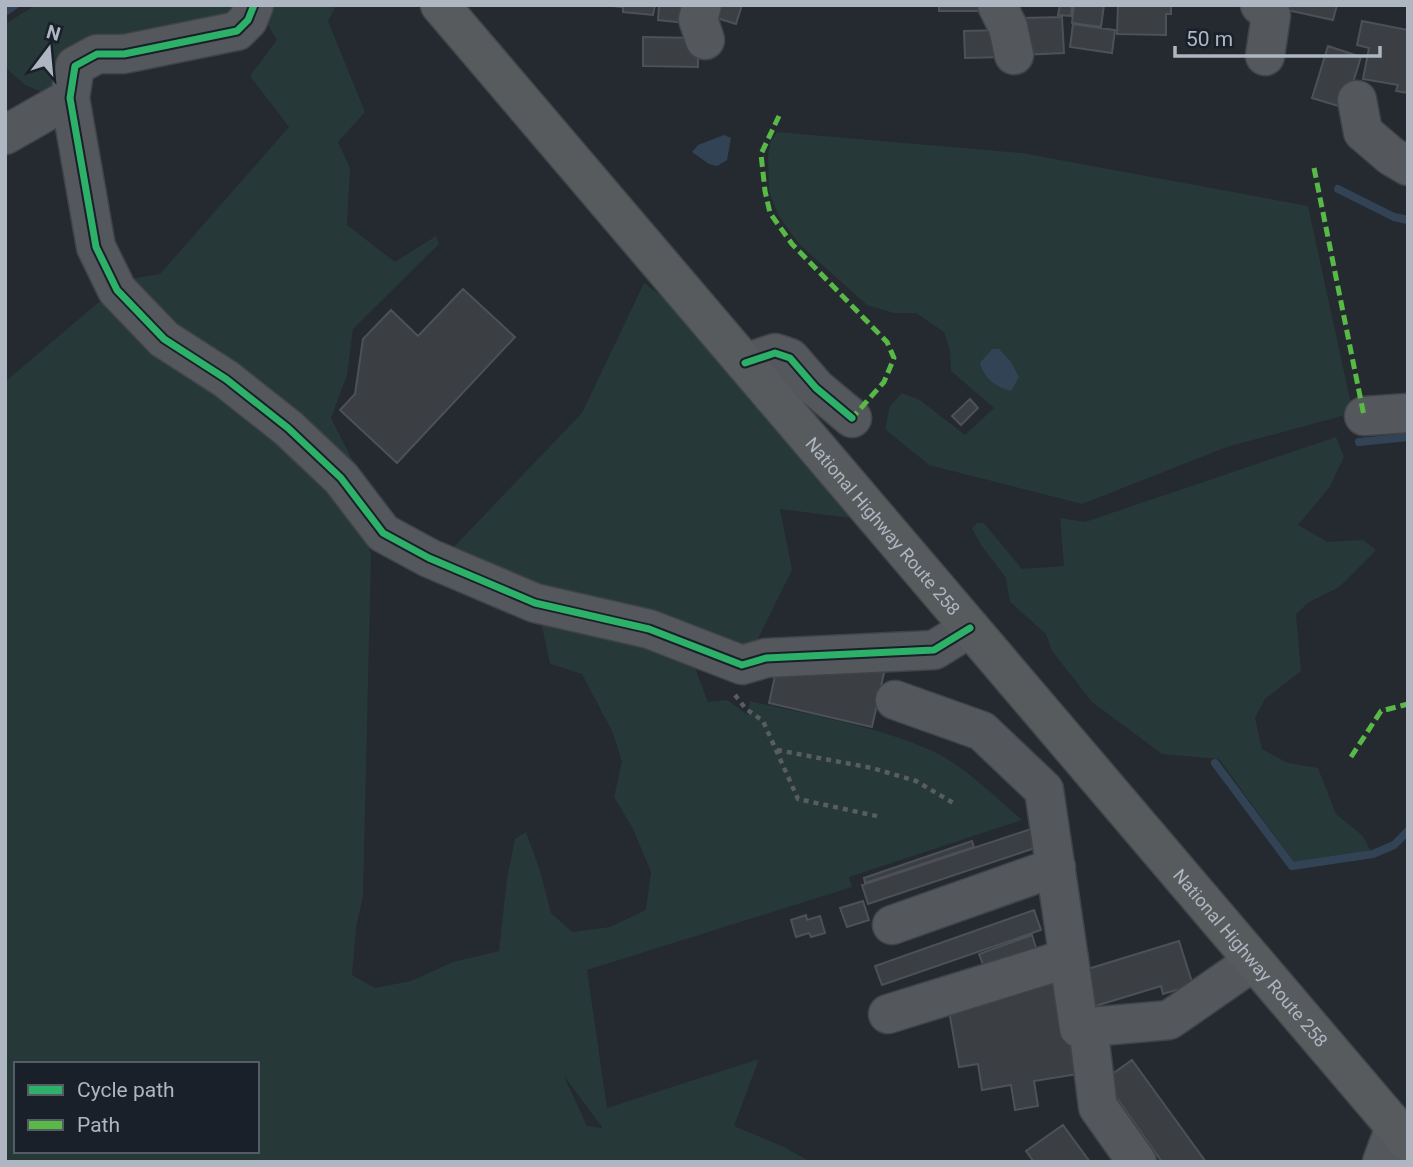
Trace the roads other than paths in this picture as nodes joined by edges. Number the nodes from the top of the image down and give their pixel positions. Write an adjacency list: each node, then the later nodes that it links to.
1 (254, 5): 7 (street)
2 (440, 5): 11 (highway, National Highway Route 258)
3 (997, 5): 5 (street)
4 (1260, 5): 6 (street)
5 (1014, 55)
6 (1265, 56)
7 (70, 98): 9 (street); 15 (street)
8 (1357, 100): 10 (street)
9 (5, 135)
10 (1408, 166)
11 (745, 363): 14 (street); 15 (highway, National Highway Route 258)
12 (1408, 414): 13 (street)
13 (1364, 416)
14 (852, 418)
15 (970, 628): 20 (highway, National Highway Route 258)
16 (895, 700): 17 (street)
17 (1056, 867): 18 (street); 19 (street)
18 (892, 925)
19 (1069, 958): 21 (street); 22 (street)
20 (1254, 961): 22 (street); 23 (highway, National Highway Route 258)
21 (888, 1014)
22 (1088, 1027): 24 (street)
23 (1395, 1144)
24 (1137, 1162)

